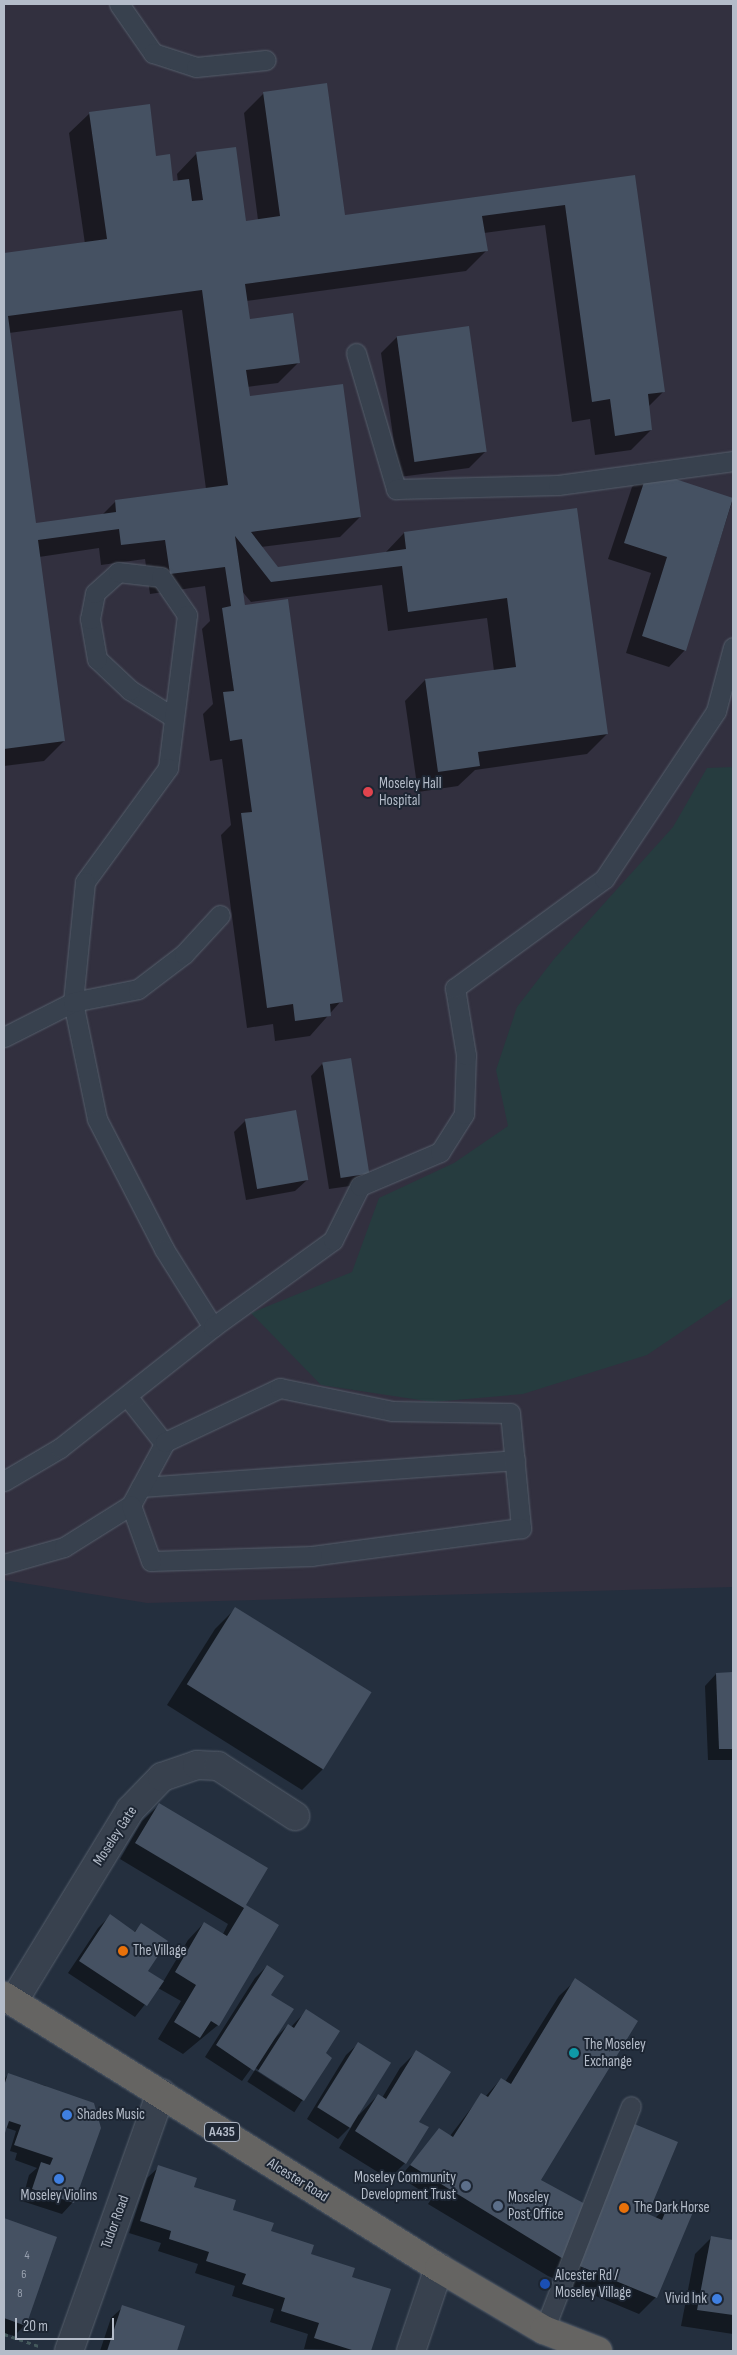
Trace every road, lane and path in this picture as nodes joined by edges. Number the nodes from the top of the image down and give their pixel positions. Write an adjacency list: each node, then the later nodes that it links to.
1 (119, 4): 2 (lane)
2 (266, 60)
3 (356, 353): 4 (lane)
4 (733, 461)
5 (733, 647): 10 (lane)
6 (173, 717): 6 (lane); 8 (lane)
7 (220, 915): 8 (lane)
8 (73, 1002): 9 (lane); 10 (lane)
9 (4, 1037)
10 (213, 1327): 11 (lane)
11 (127, 1396): 12 (lane); 14 (lane)
12 (164, 1443): 13 (lane); 15 (lane)
13 (515, 1460): 15 (lane); 16 (lane)
14 (4, 1481)
15 (142, 1487): 16 (lane)
16 (131, 1506): 17 (lane)
17 (4, 1564)
18 (295, 1816): 19 (street, Moseley Gate)
19 (8, 1999): 20 (highway, Alcester Road / A435)
20 (161, 2094): 22 (highway, Alcester Road / A435); 25 (street, Tudor Road)
21 (631, 2106): 23 (lane)
22 (439, 2268): 23 (highway, Alcester Road / A435); 26 (street)
23 (544, 2330): 27 (highway, Alcester Road / A435)
24 (4, 2334): 25 (path)
25 (58, 2350)
26 (411, 2351)
27 (598, 2351)

